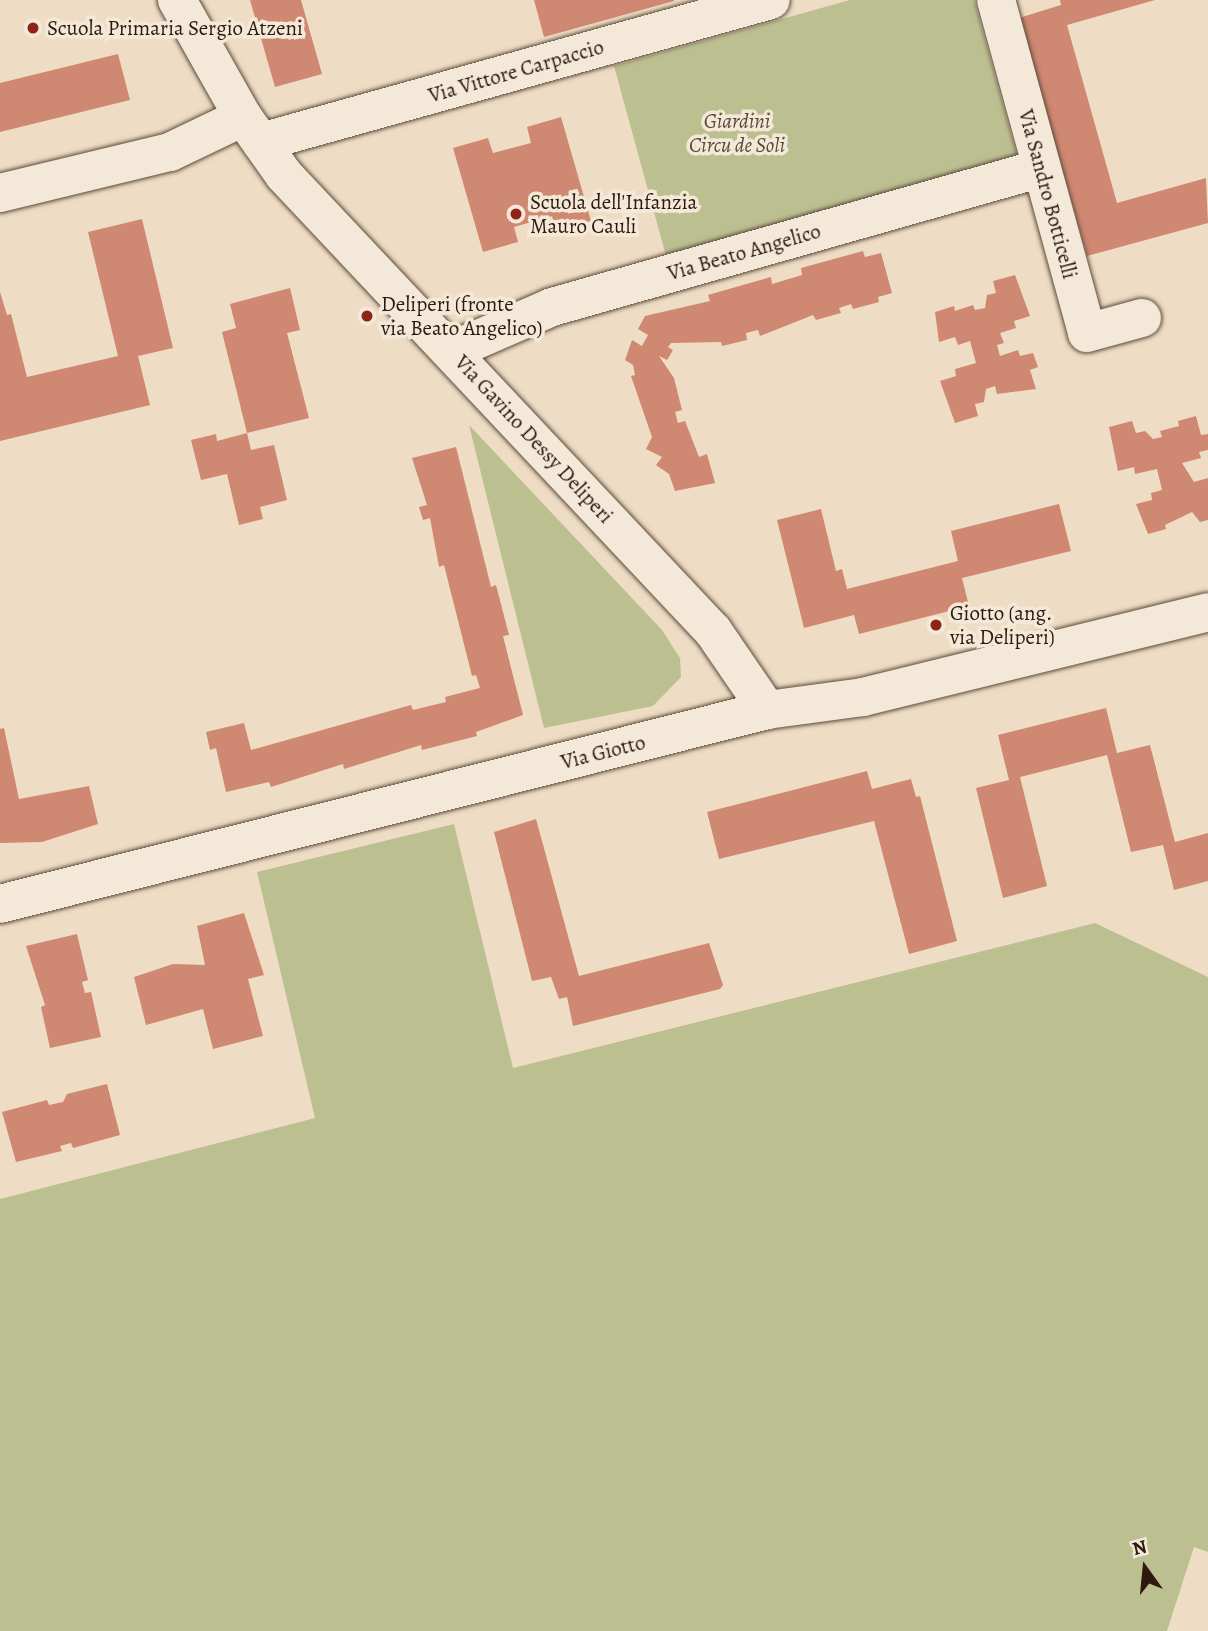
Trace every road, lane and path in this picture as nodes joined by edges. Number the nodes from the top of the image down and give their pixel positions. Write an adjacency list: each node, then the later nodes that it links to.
1 (177, 0): 4 (street, Via Gavino Dessy Deliperi)
2 (771, 0): 4 (street, Via Vittore Carpaccio)
3 (996, 0): 5 (street, Via Sandro Botticelli)
4 (252, 129): 6 (street, Via Vittore Carpaccio); 8 (street, Via Gavino Dessy Deliperi)
5 (1042, 168): 7 (street, Via Sandro Botticelli); 8 (street, Via Beato Angelico)
6 (0, 193)
7 (1142, 318)
8 (451, 351): 10 (street, Via Gavino Dessy Deliperi)
9 (1208, 612): 10 (street, Via Giotto)
10 (767, 710): 11 (street, Via Giotto)
11 (0, 904)

